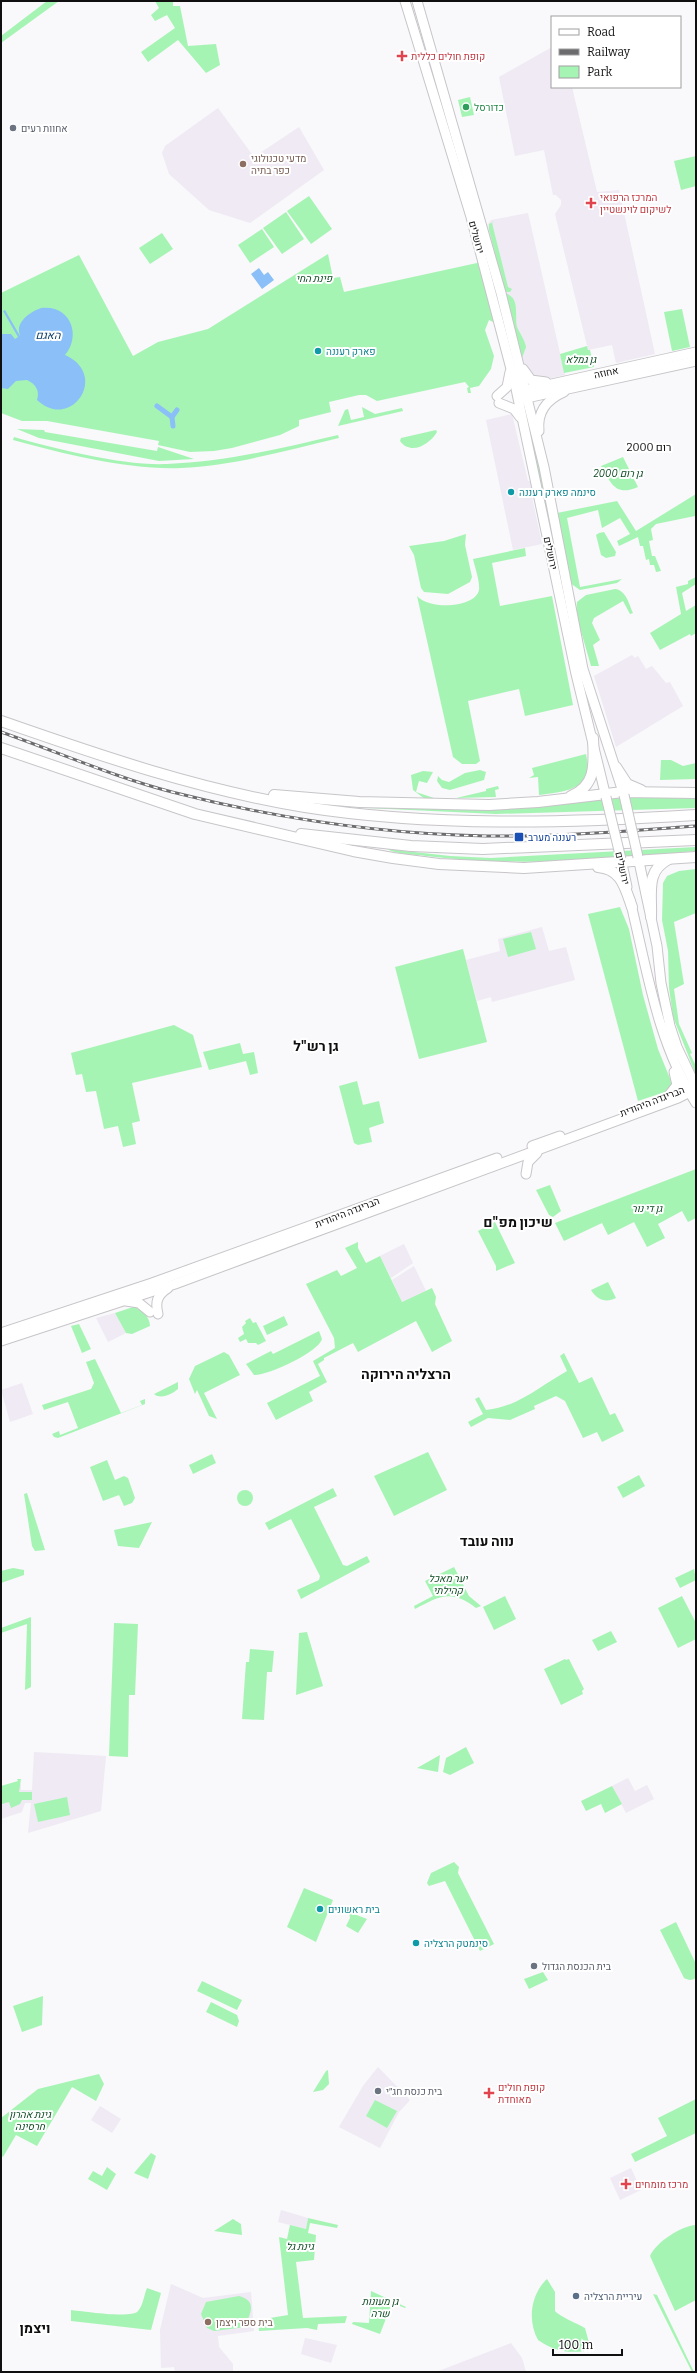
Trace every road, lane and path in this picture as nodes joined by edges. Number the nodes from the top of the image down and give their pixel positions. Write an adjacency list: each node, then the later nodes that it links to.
1 (405, 1): 4 (main road, ירושלים)
2 (417, 1): 4 (main road, ירושלים)
3 (696, 352): 6 (main road, אחוזה)
4 (514, 361): 6 (main road); 7 (main road, ירושלים); 8 (main road)
5 (696, 361): 6 (main road, אחוזה)
6 (587, 380): 7 (main road, אחוזה); 9 (main road)
7 (522, 395): 8 (main road, ירושלים); 9 (main road, ירושלים)
8 (523, 421): 11 (main road, ירושלים)
9 (540, 449): 13 (main road, ירושלים)
10 (1, 721): 14 (highway)
11 (593, 738): 18 (main road, ירושלים); 19 (highway)
12 (1, 748): 21 (highway)
13 (616, 767): 15 (highway); 17 (main road, ירושלים)
14 (216, 789): 19 (highway); 20 (highway)
15 (655, 793): 16 (highway); 17 (highway)
16 (696, 793)
17 (623, 794): 18 (highway); 25 (main road, ירושלים, bridge)
18 (606, 796): 19 (highway); 26 (main road, ירושלים, bridge)
19 (561, 800)
20 (696, 815)
21 (263, 831): 22 (highway); 27 (highway)
22 (696, 840)
23 (696, 857): 24 (highway)
24 (671, 858): 25 (highway); 29 (highway)
25 (638, 859): 26 (highway); 29 (main road, ירושלים)
26 (621, 861): 27 (highway); 28 (main road, ירושלים)
27 (578, 866): 28 (highway)
28 (632, 907): 30 (main road, ירושלים)
29 (651, 917): 31 (main road, ירושלים)
30 (659, 1018): 31 (main road, ירושלים); 32 (main road)
31 (692, 1088): 32 (main road, הבריגדה היהודית); 33 (main road, ירושלים); 35 (main road, הבריגדה היהודית)
32 (668, 1095): 40 (main road, הבריגדה היהודית)
33 (696, 1103)
34 (696, 1106): 35 (main road)
35 (638, 1113): 36 (main road, הבריגדה היהודית)
36 (547, 1147): 37 (main road); 38 (main road, הבריגדה היהודית)
37 (526, 1174)
38 (175, 1284): 39 (main road, הבריגדה היהודית); 39 (main road)
39 (114, 1303): 43 (main road, הבריגדה היהודית)
40 (36, 1322): 41 (main road); 42 (main road, הבריגדה היהודית)
41 (1, 1329)
42 (1, 1333)
43 (1, 1341)

